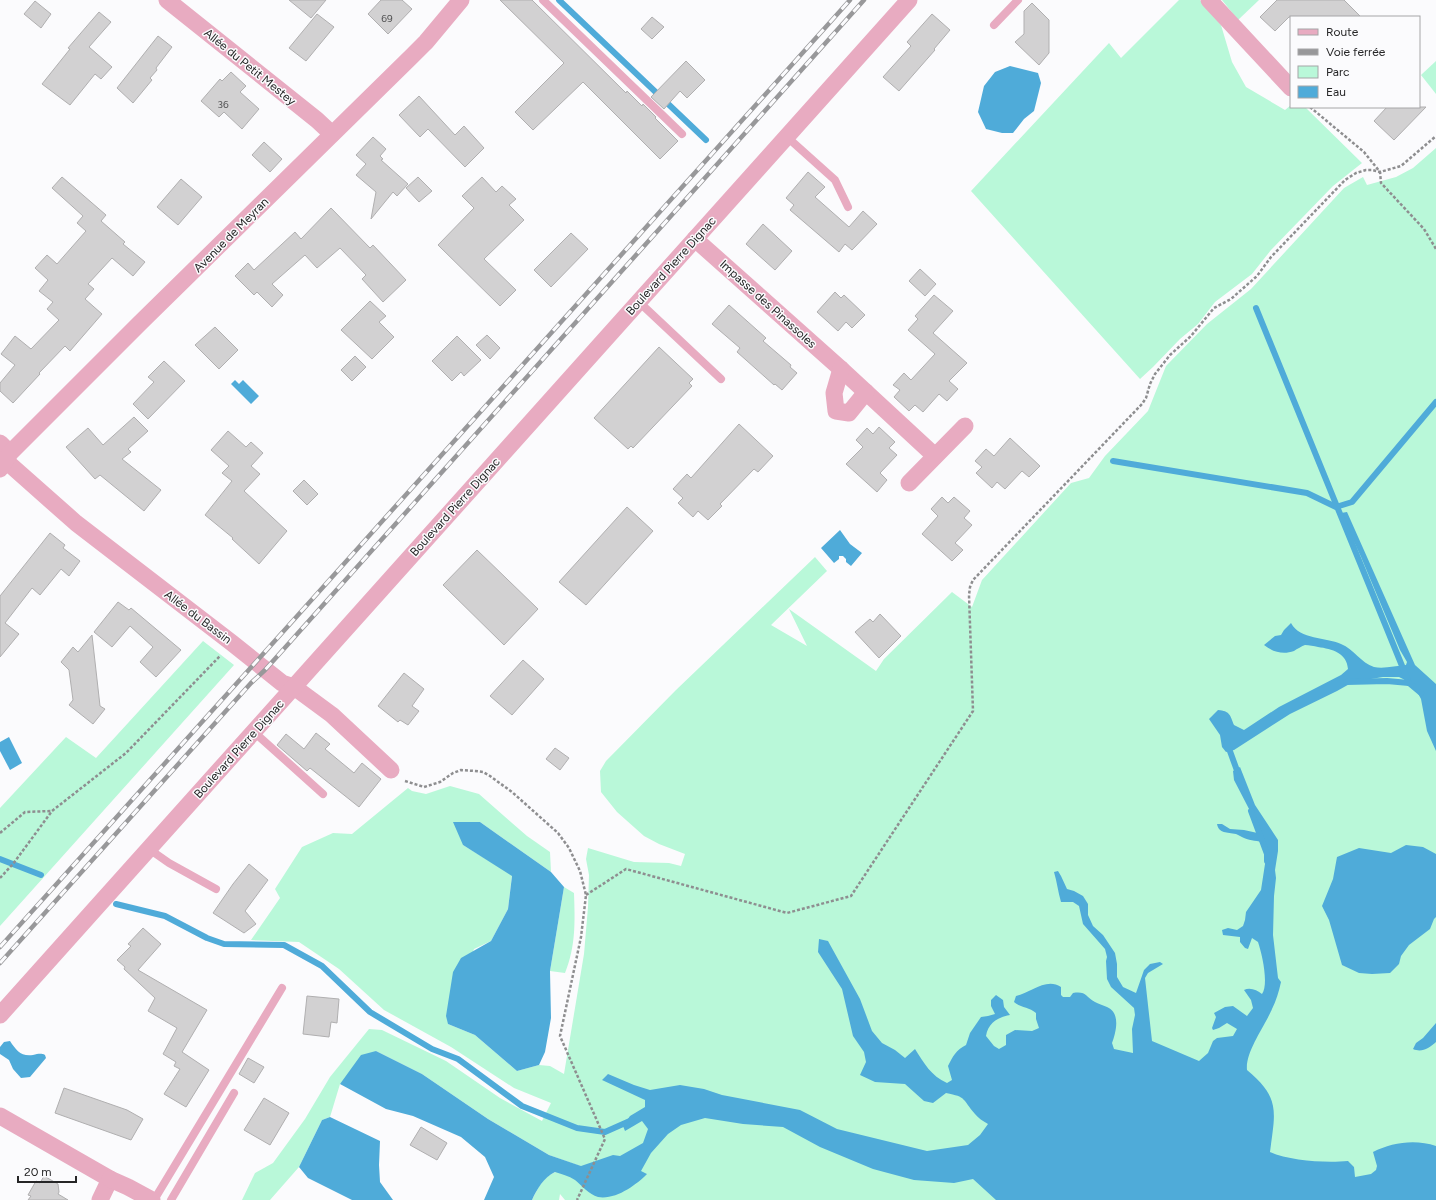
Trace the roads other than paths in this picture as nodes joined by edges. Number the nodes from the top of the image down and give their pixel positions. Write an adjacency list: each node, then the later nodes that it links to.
1 (167, 0): 9 (street, Allée du Petit Mestey)
2 (461, 0): 9 (street, Avenue de Meyran)
3 (543, 0): 10 (lane)
4 (910, 0): 11 (street, Boulevard Pierre Dignac)
5 (1018, 0): 7 (lane)
6 (1209, 0): 8 (street)
7 (994, 25)
8 (1290, 87)
9 (332, 134): 20 (street, Avenue de Meyran)
10 (682, 134)
11 (787, 137): 12 (lane); 13 (street, Boulevard Pierre Dignac)
12 (848, 207)
13 (695, 239): 14 (street, Boulevard Pierre Dignac); 15 (street, Impasse des Pinassoles)
14 (639, 302): 16 (lane); 22 (street, Boulevard Pierre Dignac)
15 (841, 369): 17 (street, Impasse des Pinassoles); 17 (street)
16 (721, 379)
17 (866, 392): 19 (street, Impasse des Pinassoles)
18 (965, 426): 19 (street)
19 (935, 456): 21 (street)
20 (4, 457): 22 (street, Allée du Bassin)
21 (909, 483)
22 (294, 687): 23 (street, Boulevard Pierre Dignac); 24 (street, Allée du Bassin)
23 (254, 732): 25 (lane); 26 (street, Boulevard Pierre Dignac)
24 (391, 770)
25 (323, 794)
26 (149, 849): 27 (lane); 29 (street, Boulevard Pierre Dignac)
27 (216, 889)
28 (282, 988): 34 (lane)
29 (0, 1015)
30 (234, 1093): 35 (lane)
31 (0, 1116): 32 (street)
32 (110, 1179): 33 (street); 34 (street)
33 (100, 1200)
34 (153, 1200)
35 (171, 1200)

